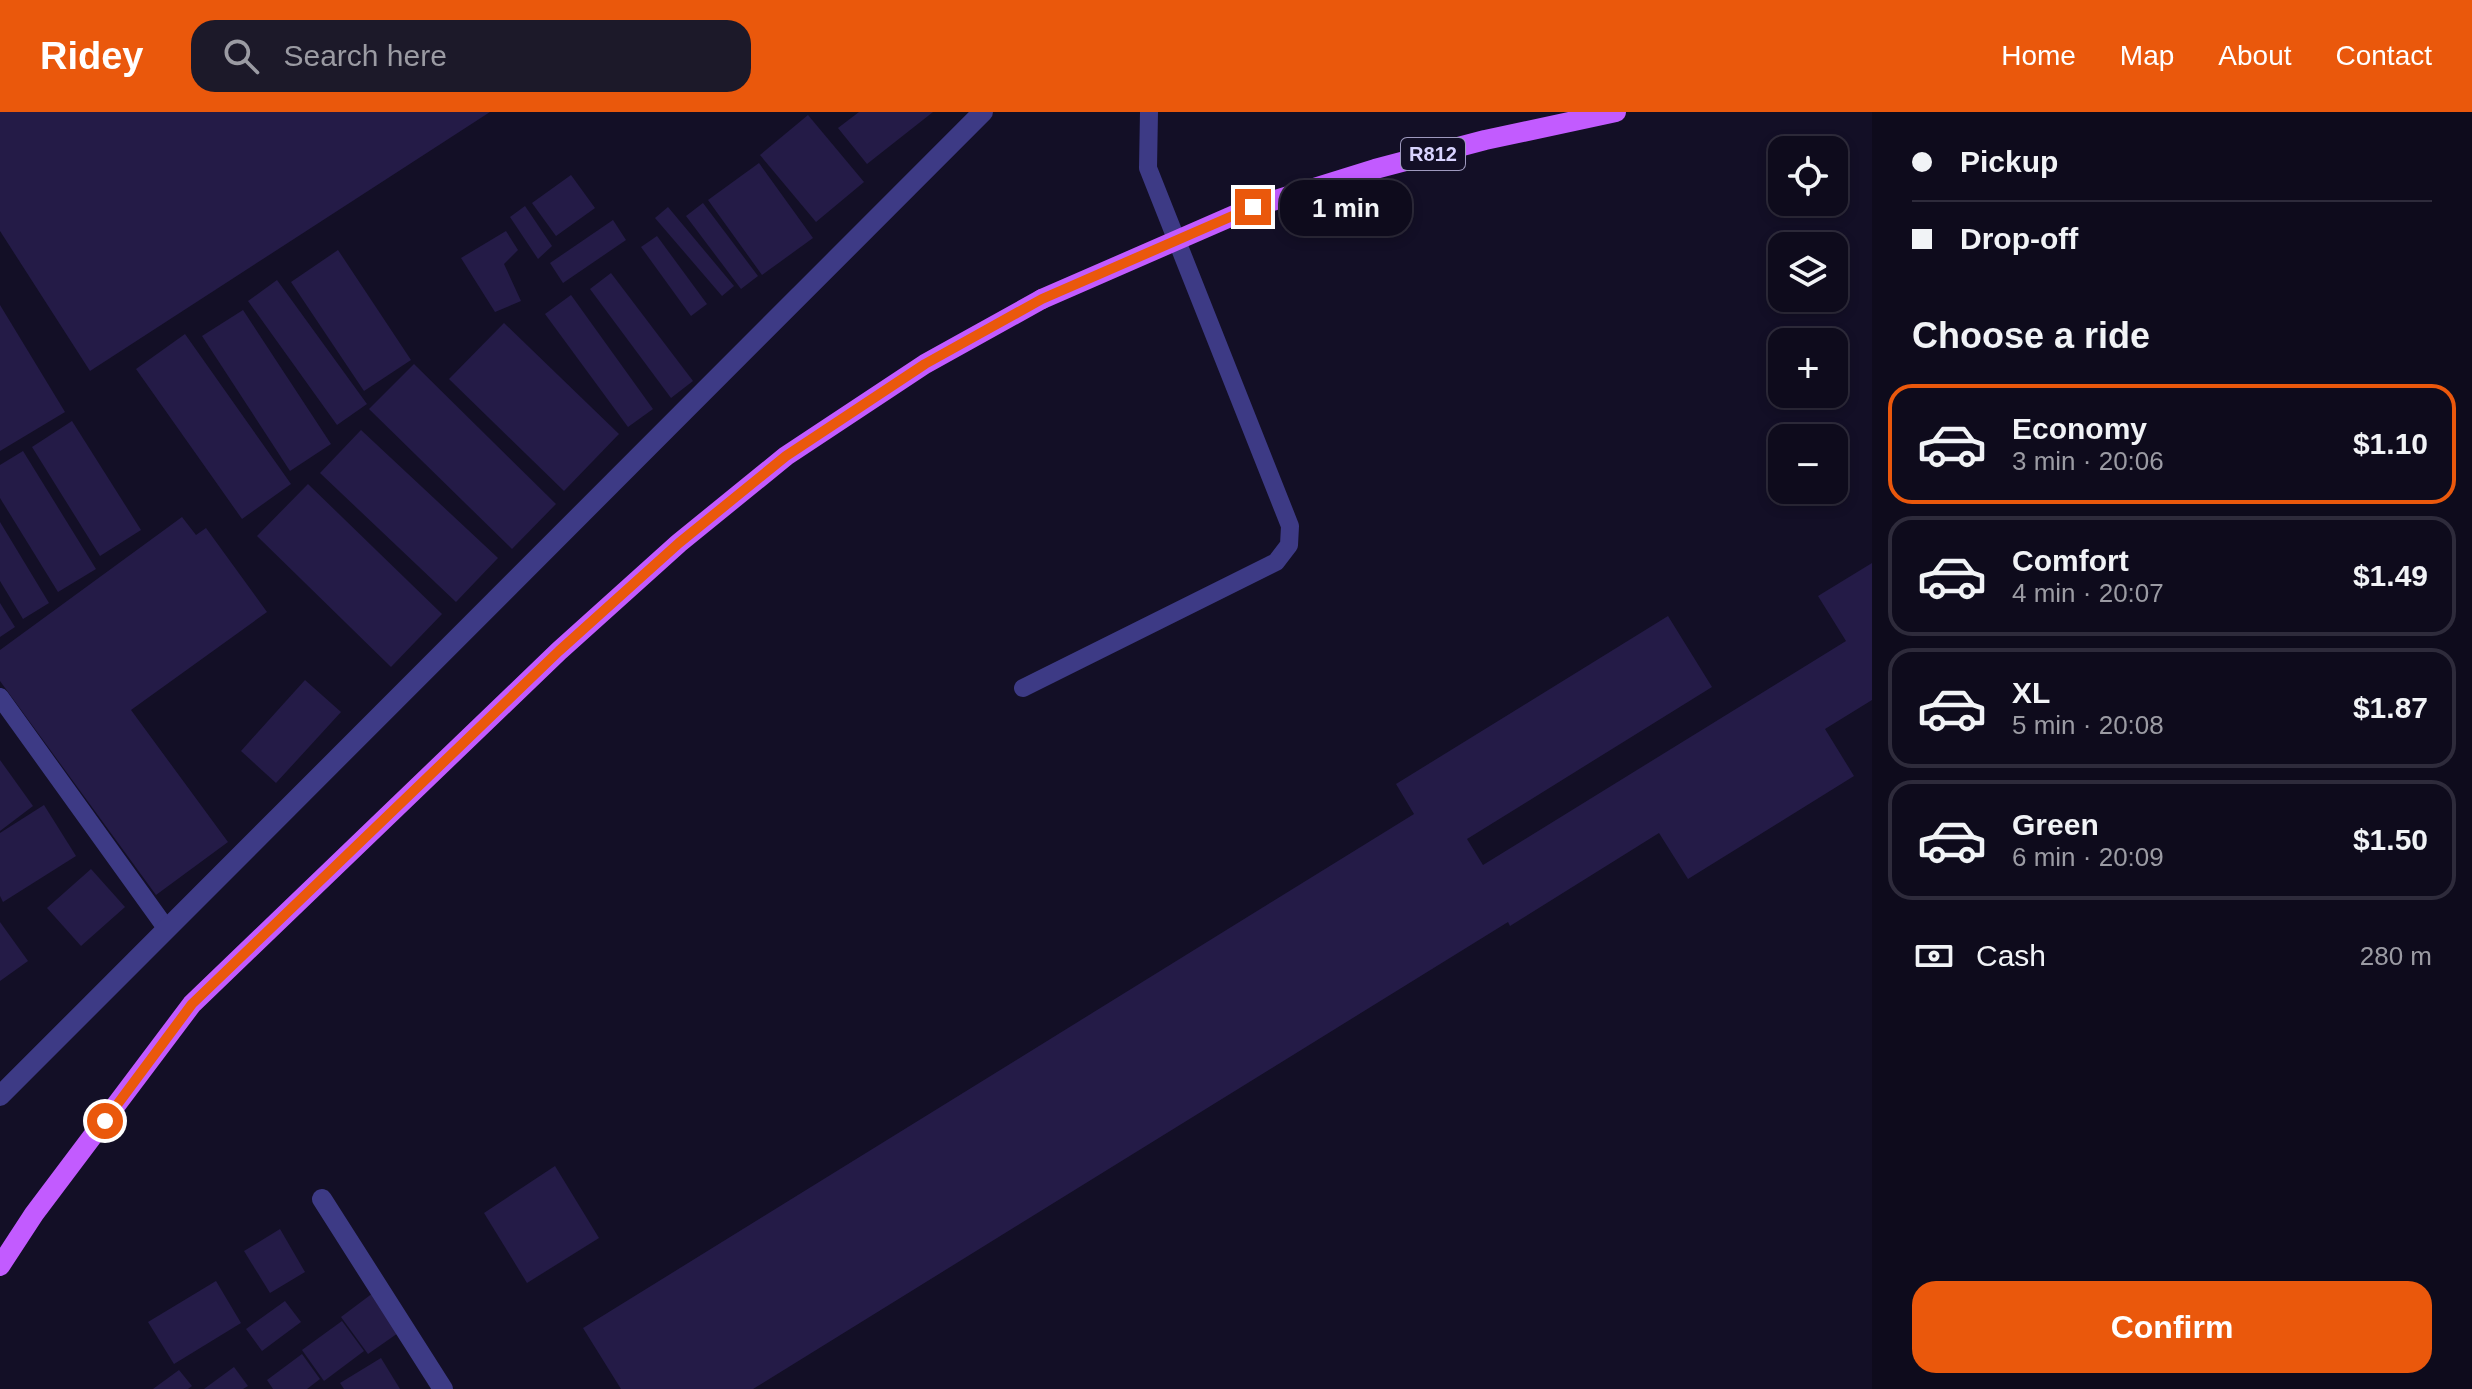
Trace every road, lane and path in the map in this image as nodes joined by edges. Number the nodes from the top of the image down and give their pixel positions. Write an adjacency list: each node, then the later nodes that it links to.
1 (983, 112): 6 (street)
2 (1149, 112): 4 (lane)
3 (1616, 112): 9 (main road, R812, bridge)
4 (1023, 688)
5 (0, 697): 6 (lane)
6 (166, 928): 7 (street)
7 (0, 1096)
8 (322, 1199): 10 (street)
9 (0, 1266)
10 (443, 1389)

